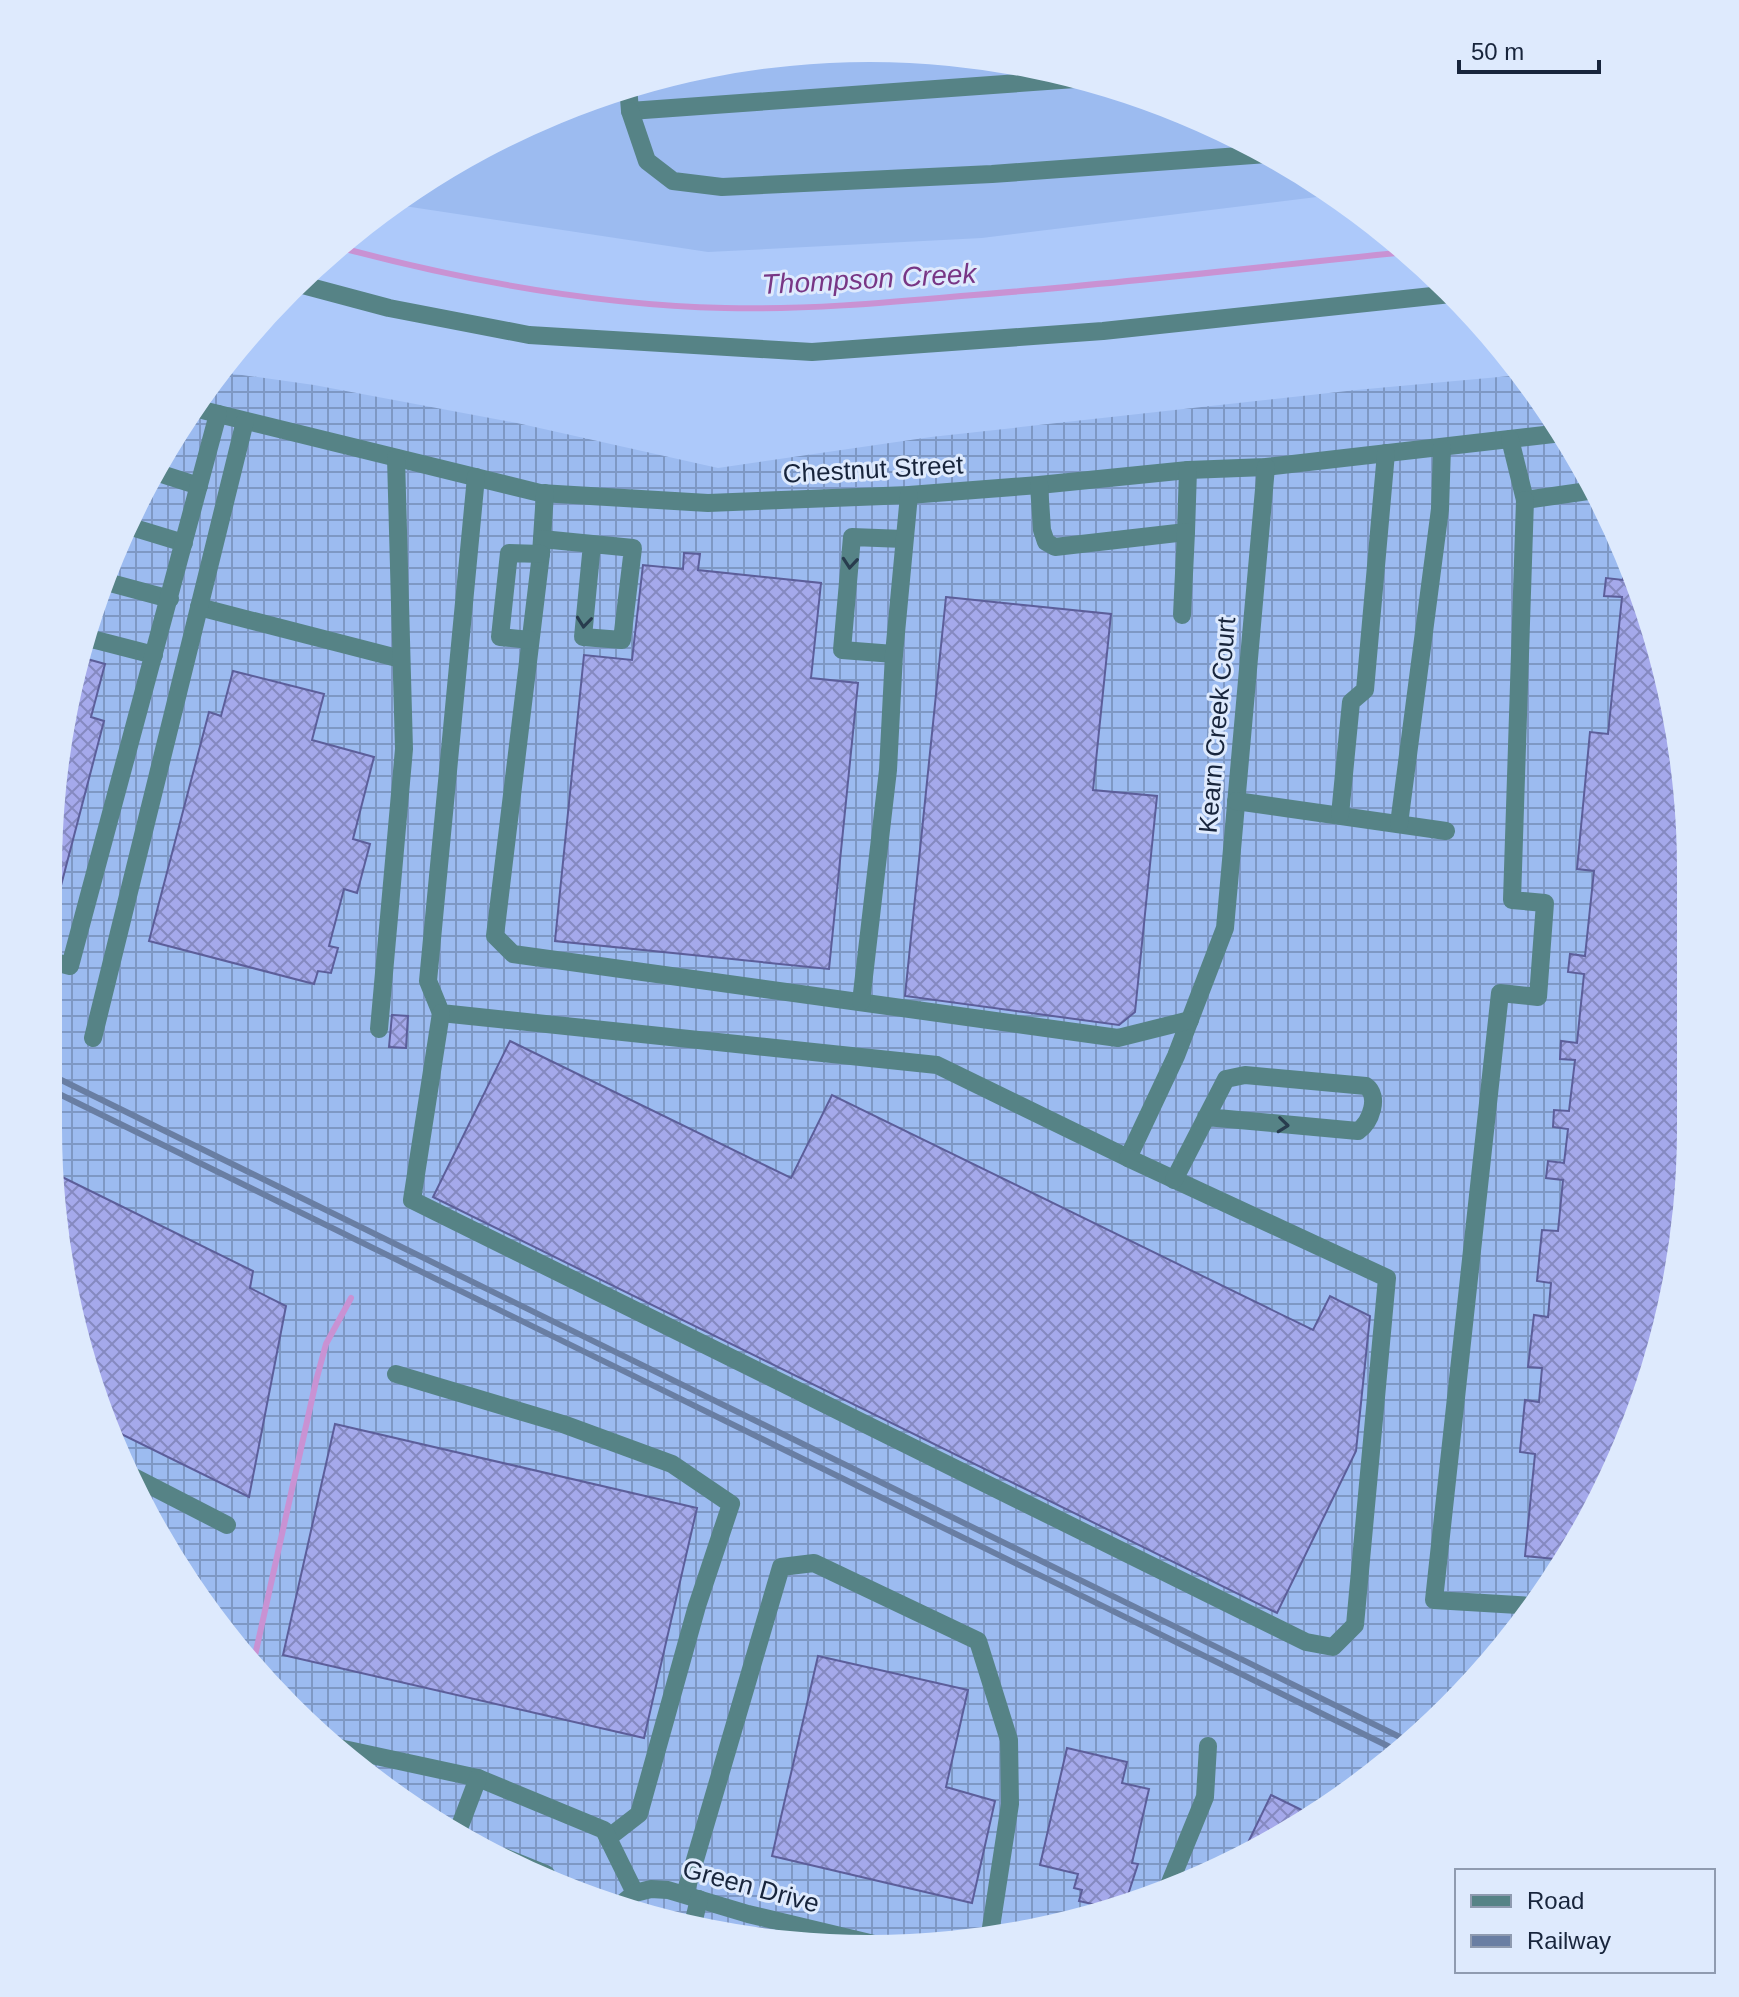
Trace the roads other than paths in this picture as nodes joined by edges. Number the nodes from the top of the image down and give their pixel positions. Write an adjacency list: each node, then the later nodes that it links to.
1 (1042, 81): 3 (street)
2 (629, 99): 3 (street)
3 (630, 111): 4 (street)
4 (1246, 156)
5 (311, 287): 6 (street)
6 (1436, 296)
7 (205, 411): 8 (street, Chestnut Street)
8 (218, 414): 9 (street, Chestnut Street); 20 (street)
9 (245, 421): 14 (street, Chestnut Street); 33 (street)
10 (1549, 434): 11 (street, Chestnut Street)
11 (1510, 439): 12 (street, Chestnut Street); 24 (street)
12 (1442, 447): 13 (street, Chestnut Street); 42 (street)
13 (1386, 453): 15 (street, Chestnut Street); 41 (street)
14 (396, 458): 18 (street, Chestnut Street); 39 (street)
15 (1266, 467): 16 (street, Chestnut Street); 40 (street, Kearn Creek Court)
16 (1188, 470): 19 (street, Chestnut Street); 26 (street)
17 (165, 475): 20 (street)
18 (476, 477): 22 (street, Chestnut Street); 46 (street)
19 (1039, 485): 23 (street, Chestnut Street); 26 (street)
20 (199, 486): 28 (street)
21 (1583, 492): 24 (street)
22 (545, 493): 23 (street, Chestnut Street); 30 (street)
23 (909, 495): 27 (street)
24 (1525, 500): 56 (street)
25 (137, 529): 28 (street)
26 (1186, 532): 34 (street)
27 (904, 539): 37 (street); 37 (street, one-way to 37)
28 (184, 543): 32 (street)
29 (592, 544): 29 (street, one-way to 29); 30 (street)
30 (541, 547): 36 (street); 36 (street)
31 (114, 584): 32 (street)
32 (170, 599): 38 (street)
33 (199, 607): 39 (street); 49 (street)
34 (1182, 615)
35 (96, 640): 38 (street)
36 (530, 640): 45 (street)
37 (894, 654): 45 (street)
38 (154, 655): 44 (street)
39 (401, 659): 48 (street)
40 (1236, 801): 41 (street); 47 (street, Kearn Creek Court)
41 (1340, 815): 42 (street)
42 (1399, 824): 43 (street)
43 (1446, 831)
44 (62, 964)
45 (861, 1002): 47 (street)
46 (441, 1013): 51 (street); 52 (street)
47 (1190, 1020): 51 (street, Kearn Creek Court)
48 (379, 1029)
49 (93, 1038)
50 (1206, 1117): 50 (street, one-way to 50); 52 (street)
51 (1128, 1158): 52 (street)
52 (1174, 1180)
53 (396, 1374): 61 (street)
54 (144, 1482): 55 (street)
55 (227, 1525)
56 (1520, 1605)
57 (1208, 1746): 62 (street)
58 (358, 1752): 59 (street)
59 (478, 1778): 60 (street); 61 (street)
60 (461, 1824)
61 (608, 1838): 63 (street)
62 (1173, 1876)
63 (635, 1893): 64 (street, Green Drive); 65 (street)
64 (692, 1896): 66 (street); 67 (street); 68 (street, Green Drive)
65 (629, 1898)
66 (692, 1914)
67 (991, 1925)
68 (767, 1928)

